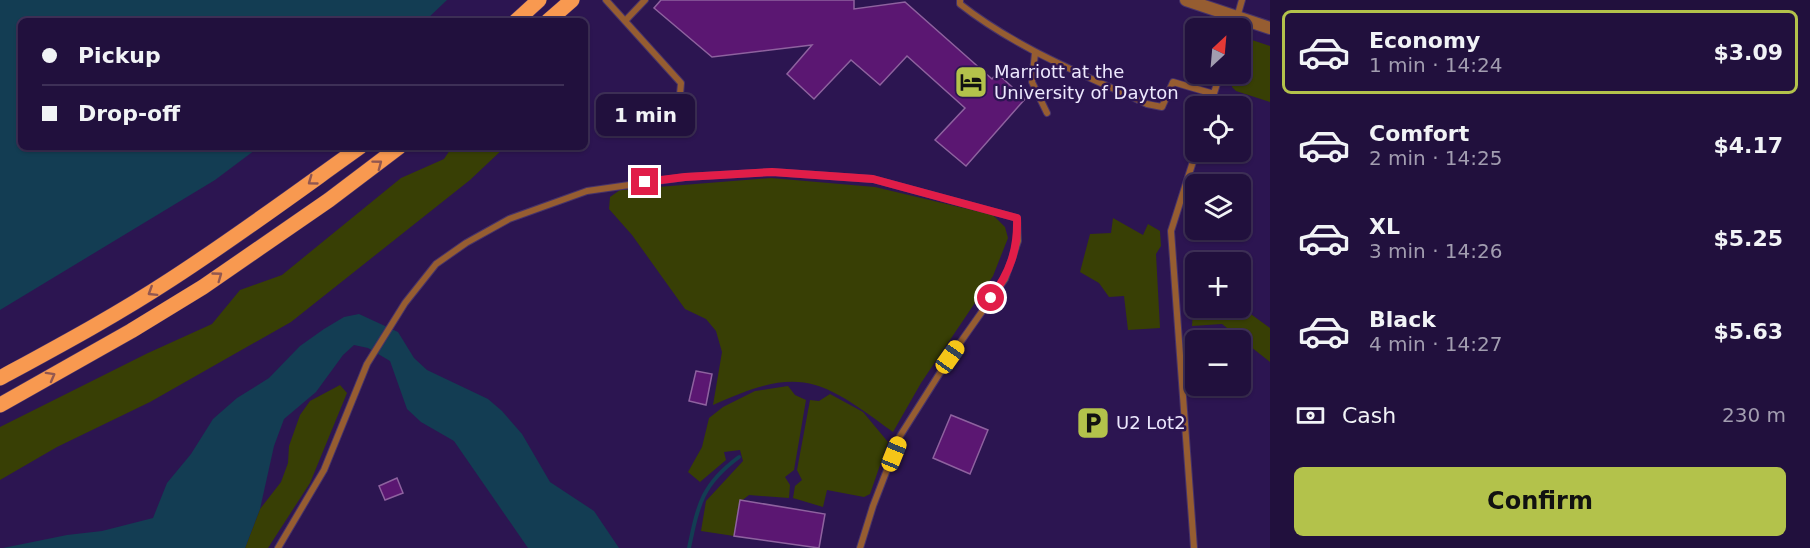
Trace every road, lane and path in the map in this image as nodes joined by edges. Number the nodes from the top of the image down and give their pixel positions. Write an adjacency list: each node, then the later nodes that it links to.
1 (539, 0): 8 (main road)
2 (572, 0): 9 (main road)
3 (606, 0): 12 (lane)
4 (645, 0): 12 (lane)
5 (960, 0): 15 (lane)
6 (1186, 0): 10 (street)
7 (1242, 0): 11 (lane)
8 (519, 18)
9 (551, 18)
10 (1225, 18)
11 (1237, 18)
12 (625, 21): 18 (lane)
13 (1251, 25): 14 (street)
14 (1270, 28)
15 (1035, 53): 17 (lane); 19 (lane)
16 (1217, 84): 17 (lane)
17 (1214, 94)
18 (679, 105)
19 (1047, 113)
20 (356, 150): 23 (main road, one-way to 23)
21 (395, 150): 24 (main road, one-way to 21)
22 (1193, 162): 27 (lane)
23 (0, 378)
24 (0, 405)
25 (278, 548): 26 (lane)
26 (860, 548)
27 (1194, 548)

